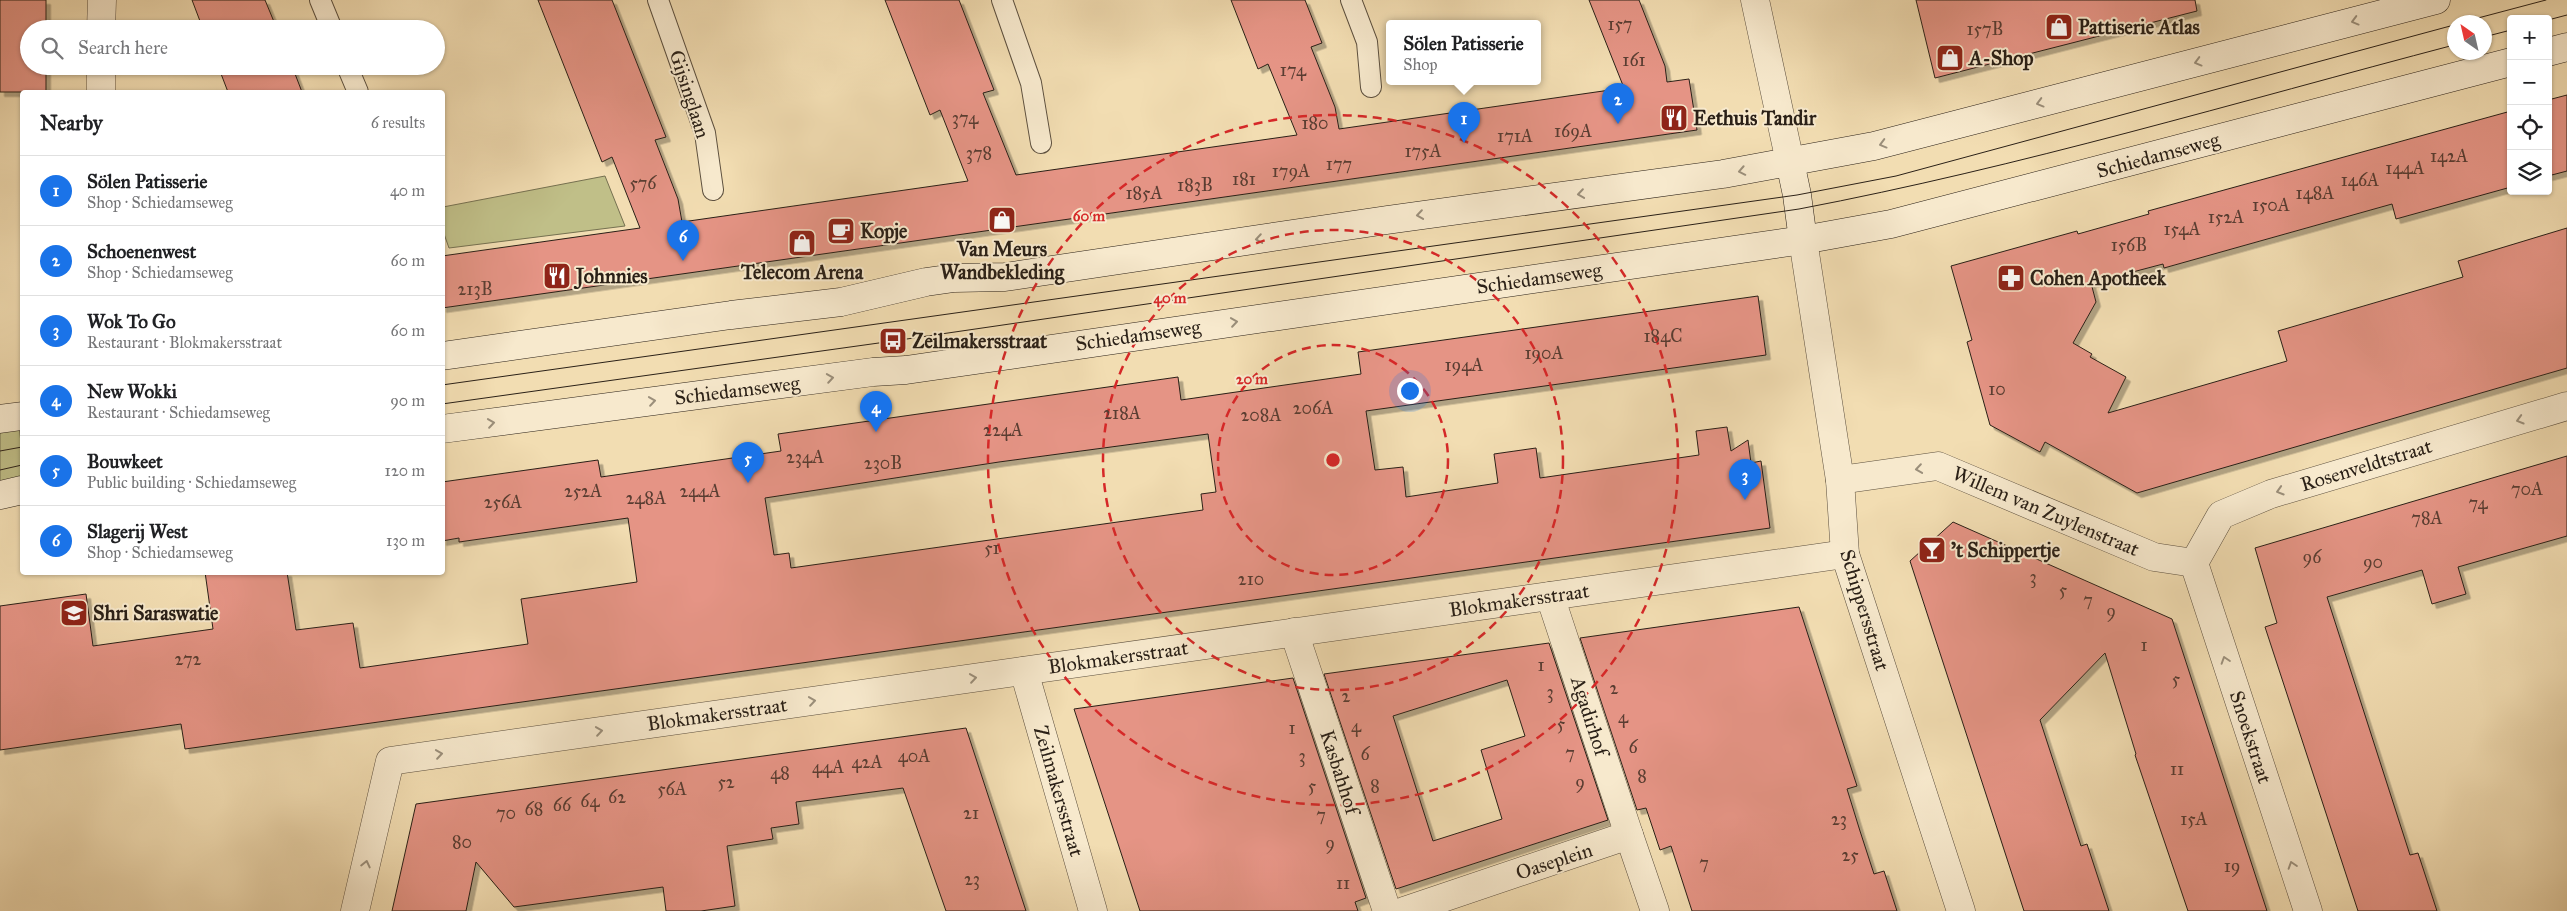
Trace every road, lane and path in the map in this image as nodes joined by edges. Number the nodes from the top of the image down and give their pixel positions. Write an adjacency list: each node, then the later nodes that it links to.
1 (102, 0): 8 (street)
2 (320, 0): 9 (lane)
3 (658, 0): 20 (lane, Gijsinglaan)
4 (1002, 0): 18 (lane)
5 (1351, 0): 15 (lane)
6 (1755, 0): 19 (street)
7 (2436, 0): 19 (street, one-way to 19)
8 (101, 20)
9 (328, 20)
10 (2567, 47): 11 (street)
11 (2552, 51)
12 (2507, 63): 21 (street, Schiedamseweg)
13 (101, 75): 16 (street)
14 (351, 75): 17 (lane)
15 (1371, 87)
16 (101, 90)
17 (357, 90)
18 (1041, 143)
19 (1790, 162): 21 (street); 22 (street, one-way to 22)
20 (713, 190)
21 (1803, 240): 24 (street, Schiedamseweg, one-way to 21); 25 (street, Schippersstraat)
22 (445, 356)
23 (2567, 406): 29 (street, Rosenveldtstraat, one-way to 29)
24 (445, 430)
25 (1840, 480): 28 (street, Schippersstraat); 29 (street, Willem van Zuylenstraat, one-way to 25)
26 (20, 490): 27 (street)
27 (0, 495)
28 (1845, 554): 30 (street, Blokmakersstraat); 39 (street, Schippersstraat)
29 (2194, 563): 40 (street, Snoekstraat, one-way to 29)
30 (1550, 596): 31 (street, Blokmakersstraat); 33 (street, Agadirhof)
31 (1294, 632): 32 (street, Blokmakersstraat); 36 (street, Kasbahhof)
32 (1024, 671): 34 (street, Blokmakersstraat, one-way to 32); 35 (street, Zeilmakersstraat)
33 (1629, 836): 37 (street, Oaseplein); 38 (street)
34 (355, 911)
35 (1093, 911)
36 (1387, 911)
37 (1404, 911)
38 (1655, 911)
39 (1961, 911)
40 (2308, 911)

